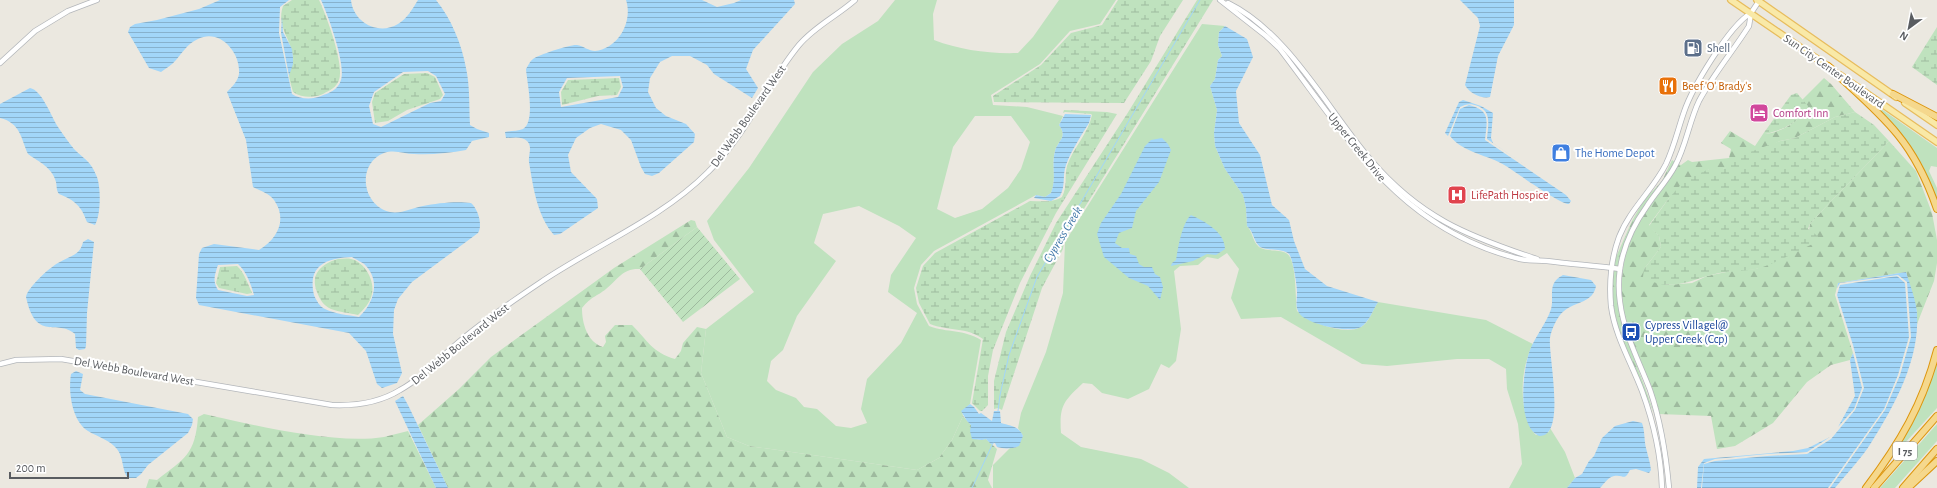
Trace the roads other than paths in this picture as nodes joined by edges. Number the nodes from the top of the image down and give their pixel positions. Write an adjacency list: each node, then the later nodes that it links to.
1 (97, 0): 7 (street)
2 (855, 0): 17 (street, Del Webb Boulevard West)
3 (1220, 0): 14 (street, Upper Creek Drive)
4 (1731, 0): 6 (main road, Sun City Center Boulevard)
5 (1758, 1): 6 (street); 9 (main road, Sun City Center Boulevard)
6 (1751, 13): 8 (main road, Sun City Center Boulevard); 14 (street); 15 (street)
7 (0, 63)
8 (1828, 66): 12 (main road, Sun City Center Boulevard); 13 (highway)
9 (1893, 94): 10 (highway); 11 (main road, Sun City Center Boulevard)
10 (1937, 117)
11 (1937, 125)
12 (1937, 142)
13 (1937, 209)
14 (1611, 268): 15 (street, Upper Creek Drive); 21 (street)
15 (1620, 269): 22 (street)
16 (1937, 350): 23 (highway)
17 (0, 364)
18 (1937, 416): 24 (highway, I 75)
19 (1937, 449): 25 (highway, I 75)
20 (1937, 461): 26 (highway)
21 (1662, 488)
22 (1669, 488)
23 (1866, 488)
24 (1874, 488)
25 (1903, 488)
26 (1908, 488)

